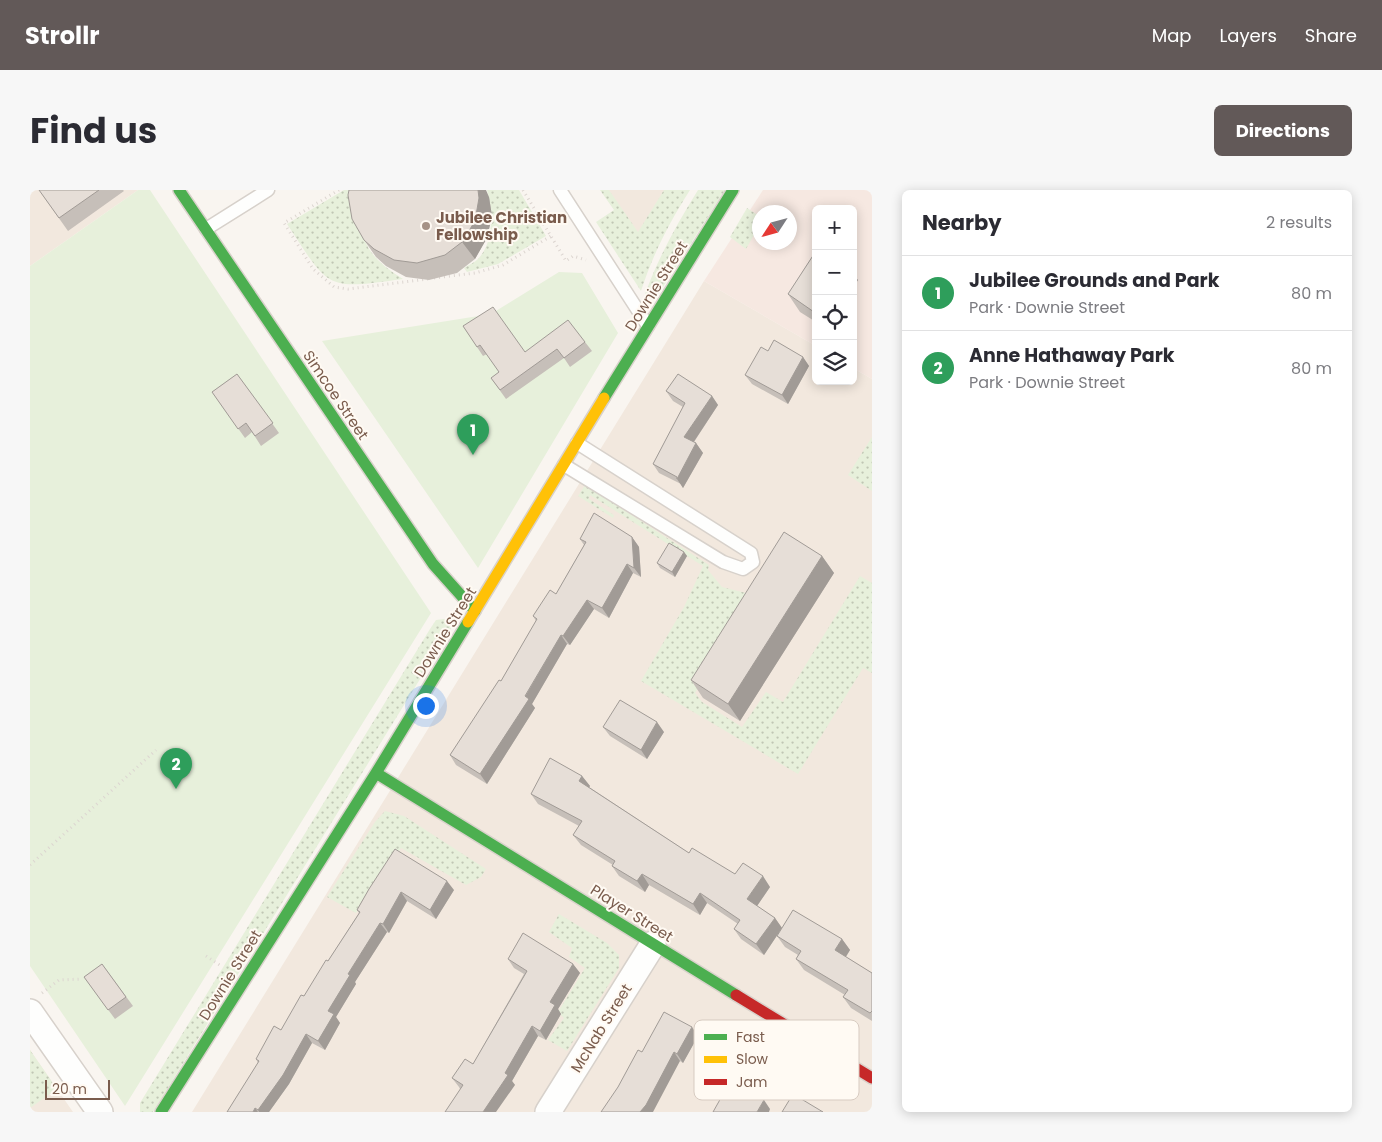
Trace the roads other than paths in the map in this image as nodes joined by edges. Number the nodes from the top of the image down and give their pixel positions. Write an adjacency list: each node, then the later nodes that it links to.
1 (179, 190): 5 (street, Simcoe Street)
2 (268, 190): 5 (lane)
3 (560, 190): 6 (lane)
4 (733, 190): 6 (street, Downie Street)
5 (206, 229): 9 (street, Simcoe Street)
6 (648, 326): 7 (street, Downie Street)
7 (577, 442): 8 (street, Downie Street); 8 (lane)
8 (564, 465): 9 (street, Downie Street)
9 (475, 611): 10 (street, Downie Street)
10 (376, 773): 11 (street, Player Street); 17 (street, Downie Street)
11 (653, 944): 13 (street, Player Street); 18 (street, McNab Street)
12 (33, 1005): 16 (street)
13 (777, 1020)
14 (859, 1070): 15 (street, Player Street)
15 (872, 1078)
16 (100, 1112)
17 (161, 1112)
18 (548, 1112)

